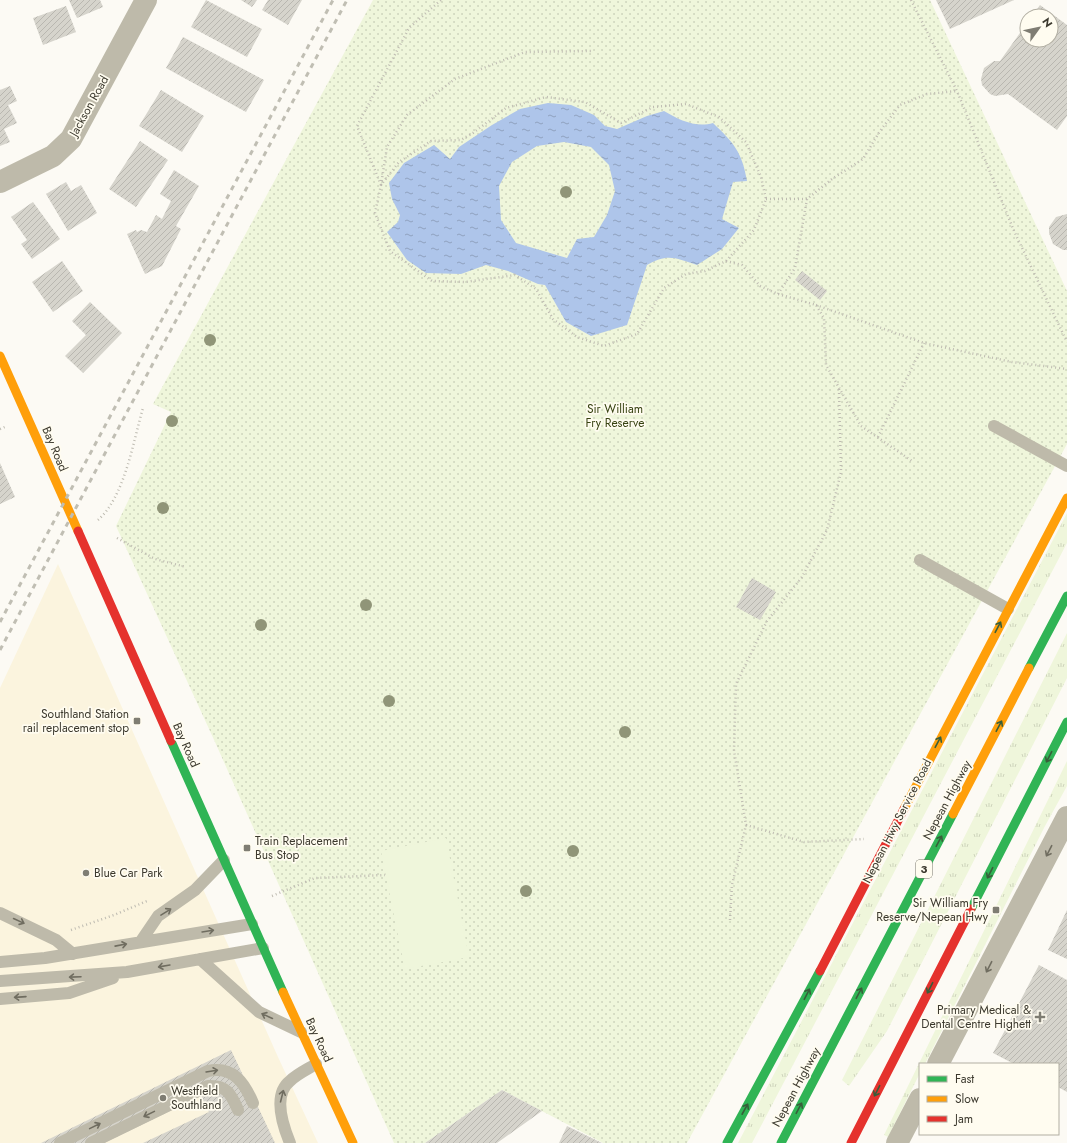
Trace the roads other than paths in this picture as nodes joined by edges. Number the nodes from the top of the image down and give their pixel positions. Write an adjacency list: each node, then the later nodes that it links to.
1 (146, 0): 2 (street, Jackson Road)
2 (0, 182)
3 (0, 356): 12 (main road, Bay Road)
4 (994, 426): 5 (lane)
5 (1067, 466)
6 (1067, 498): 9 (main road, Nepean Hwy Service Road)
7 (920, 560): 9 (lane)
8 (1067, 596): 34 (main road, Nepean Highway / 3, one-way to 8)
9 (1008, 609): 33 (main road, Nepean Hwy Service Road, one-way to 9)
10 (1067, 722): 35 (main road, one-way to 35)
11 (1067, 817): 24 (street, one-way to 24)
12 (224, 860): 14 (main road, Bay Road); 15 (lane, one-way to 12)
13 (0, 913): 17 (lane, one-way to 17)
14 (252, 924): 15 (lane, one-way to 14); 16 (main road, Bay Road)
15 (141, 941): 17 (lane, one-way to 15)
16 (263, 948): 18 (lane); 23 (main road, Bay Road)
17 (73, 954): 19 (lane)
18 (200, 959): 20 (lane, one-way to 20); 23 (lane, one-way to 18)
19 (0, 962)
20 (127, 972): 21 (lane, one-way to 21); 22 (lane, one-way to 22)
21 (0, 981)
22 (0, 999)
23 (302, 1032): 25 (main road, Bay Road)
24 (939, 1063)
25 (316, 1064): 31 (lane, one-way to 25); 32 (main road, Bay Road)
26 (919, 1101): 36 (street)
27 (253, 1103): 29 (lane, one-way to 27)
28 (238, 1110): 30 (lane, one-way to 30)
29 (60, 1143)
30 (92, 1143)
31 (290, 1143)
32 (353, 1143)
33 (727, 1143)
34 (780, 1143)
35 (851, 1143)
36 (897, 1143)

